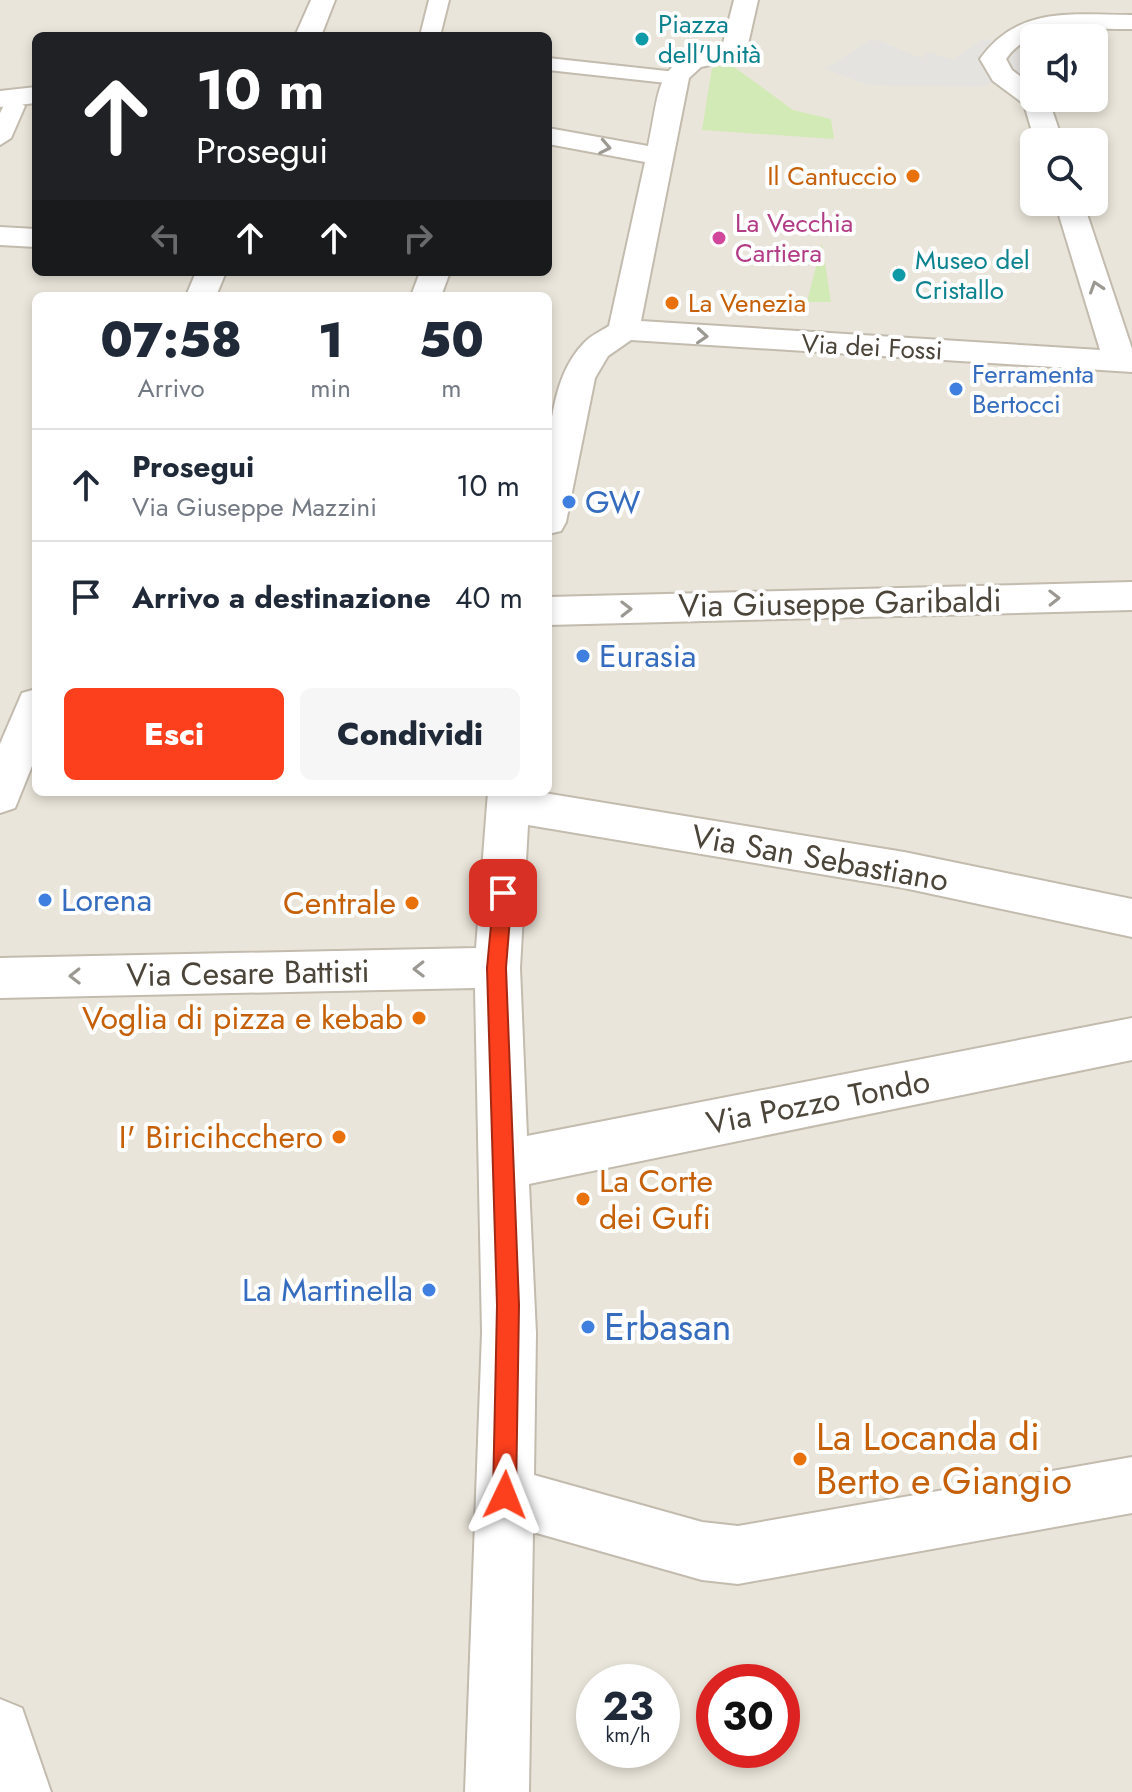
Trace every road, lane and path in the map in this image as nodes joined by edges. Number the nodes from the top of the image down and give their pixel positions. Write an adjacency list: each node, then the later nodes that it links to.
1 (323, 0): 5 (street)
2 (439, 0): 6 (lane)
3 (746, 0): 8 (street)
4 (1132, 22): 10 (street)
5 (310, 32)
6 (431, 32)
7 (552, 64): 8 (lane)
8 (676, 78): 13 (street)
9 (22, 101): 12 (lane)
10 (1045, 128)
11 (552, 137): 13 (street, one-way to 13)
12 (0, 138)
13 (662, 157): 17 (street)
14 (1074, 216): 18 (street, Via dei Fossi, one-way to 14)
15 (0, 236): 16 (street)
16 (32, 238)
17 (624, 330): 18 (street, Via dei Fossi, one-way to 18); 19 (street)
18 (1126, 362)
19 (552, 503)
20 (1132, 596): 21 (street, Via Giuseppe Garibaldi, one-way to 20)
21 (552, 611)
22 (32, 714): 23 (street)
23 (0, 796)
24 (508, 798): 25 (street, Via San Sebastiano); 26 (street)
25 (1132, 918)
26 (497, 968): 27 (street, Via Cesare Battisti, one-way to 27); 29 (street)
27 (0, 978)
28 (1132, 1039): 29 (street, Via Pozzo Tondo)
29 (504, 1165): 31 (street)
30 (1132, 1485): 31 (street)
31 (505, 1495): 34 (street)
32 (0, 1730): 33 (street)
33 (19, 1792)
34 (497, 1792)

